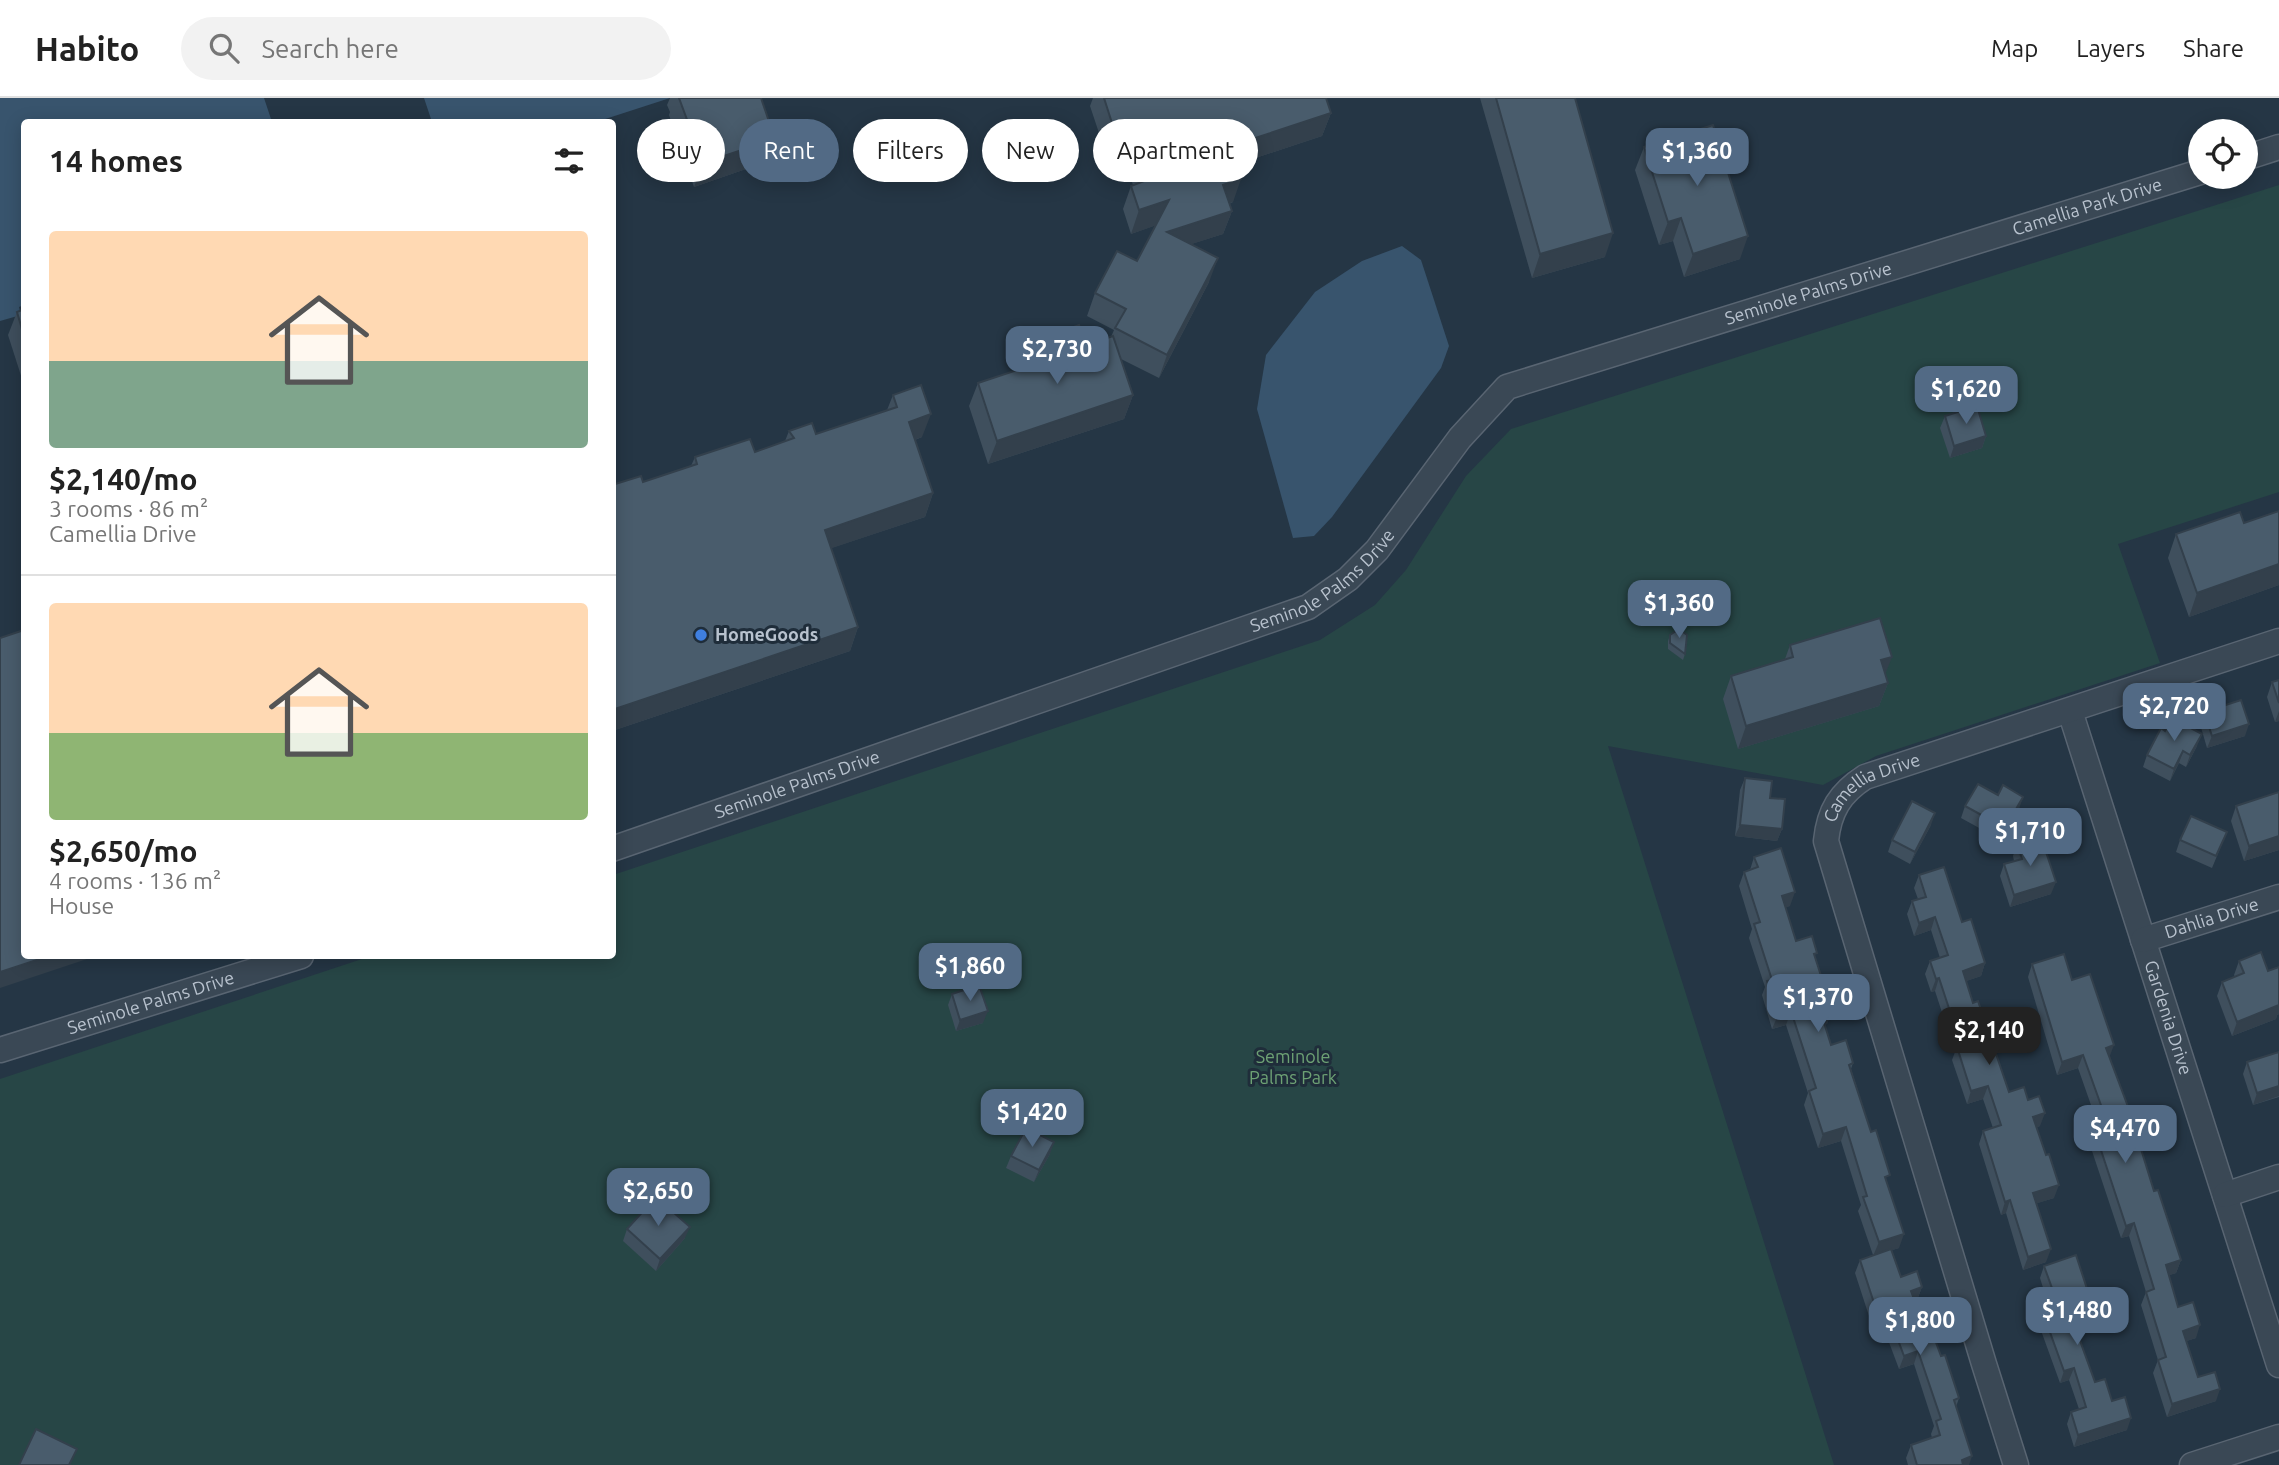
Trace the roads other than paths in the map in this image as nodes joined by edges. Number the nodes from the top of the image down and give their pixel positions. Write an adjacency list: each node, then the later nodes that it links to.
1 (2279, 147): 2 (street)
2 (2258, 154)
3 (2188, 176): 4 (street, Camellia Park Drive)
4 (1976, 242): 7 (street, Seminole Palms Drive)
5 (2279, 641): 6 (street, Camellia Drive)
6 (2070, 711): 9 (street, Gardenia Drive); 16 (street, Camellia Drive)
7 (616, 848)
8 (2279, 897): 9 (street, Dahlia Drive)
9 (2143, 940): 13 (street, Gardenia Drive)
10 (291, 959): 11 (street, Seminole Palms Drive)
11 (0, 1050)
12 (2279, 1177): 13 (street)
13 (2225, 1195): 14 (street, Gardenia Drive)
14 (2279, 1365)
15 (2279, 1437): 17 (street)
16 (2016, 1465)
17 (2192, 1465)

